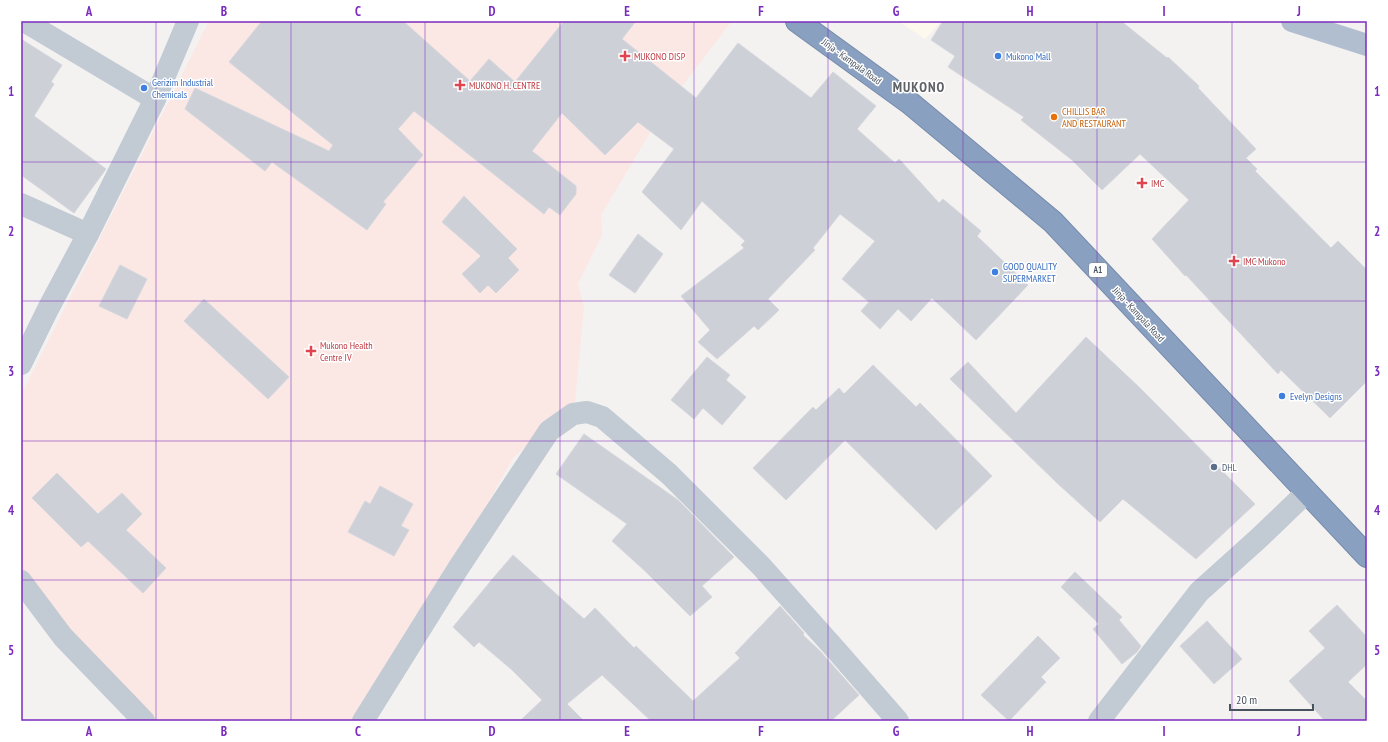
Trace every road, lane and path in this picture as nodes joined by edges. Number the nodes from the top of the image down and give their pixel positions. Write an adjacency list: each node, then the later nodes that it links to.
1 (24, 21): 6 (street)
2 (188, 21): 6 (street)
3 (797, 21): 10 (highway, Jinja - Kampala Road / A1)
4 (1292, 21): 5 (main road)
5 (1367, 45)
6 (154, 98): 8 (street)
7 (21, 204): 8 (street)
8 (88, 234): 9 (street)
9 (21, 364)
10 (1307, 492): 11 (highway, Jinja - Kampala Road / A1); 16 (street)
11 (1367, 556)
12 (21, 581): 13 (street)
13 (144, 721)
14 (363, 721): 15 (street)
15 (898, 721)
16 (1099, 721)

